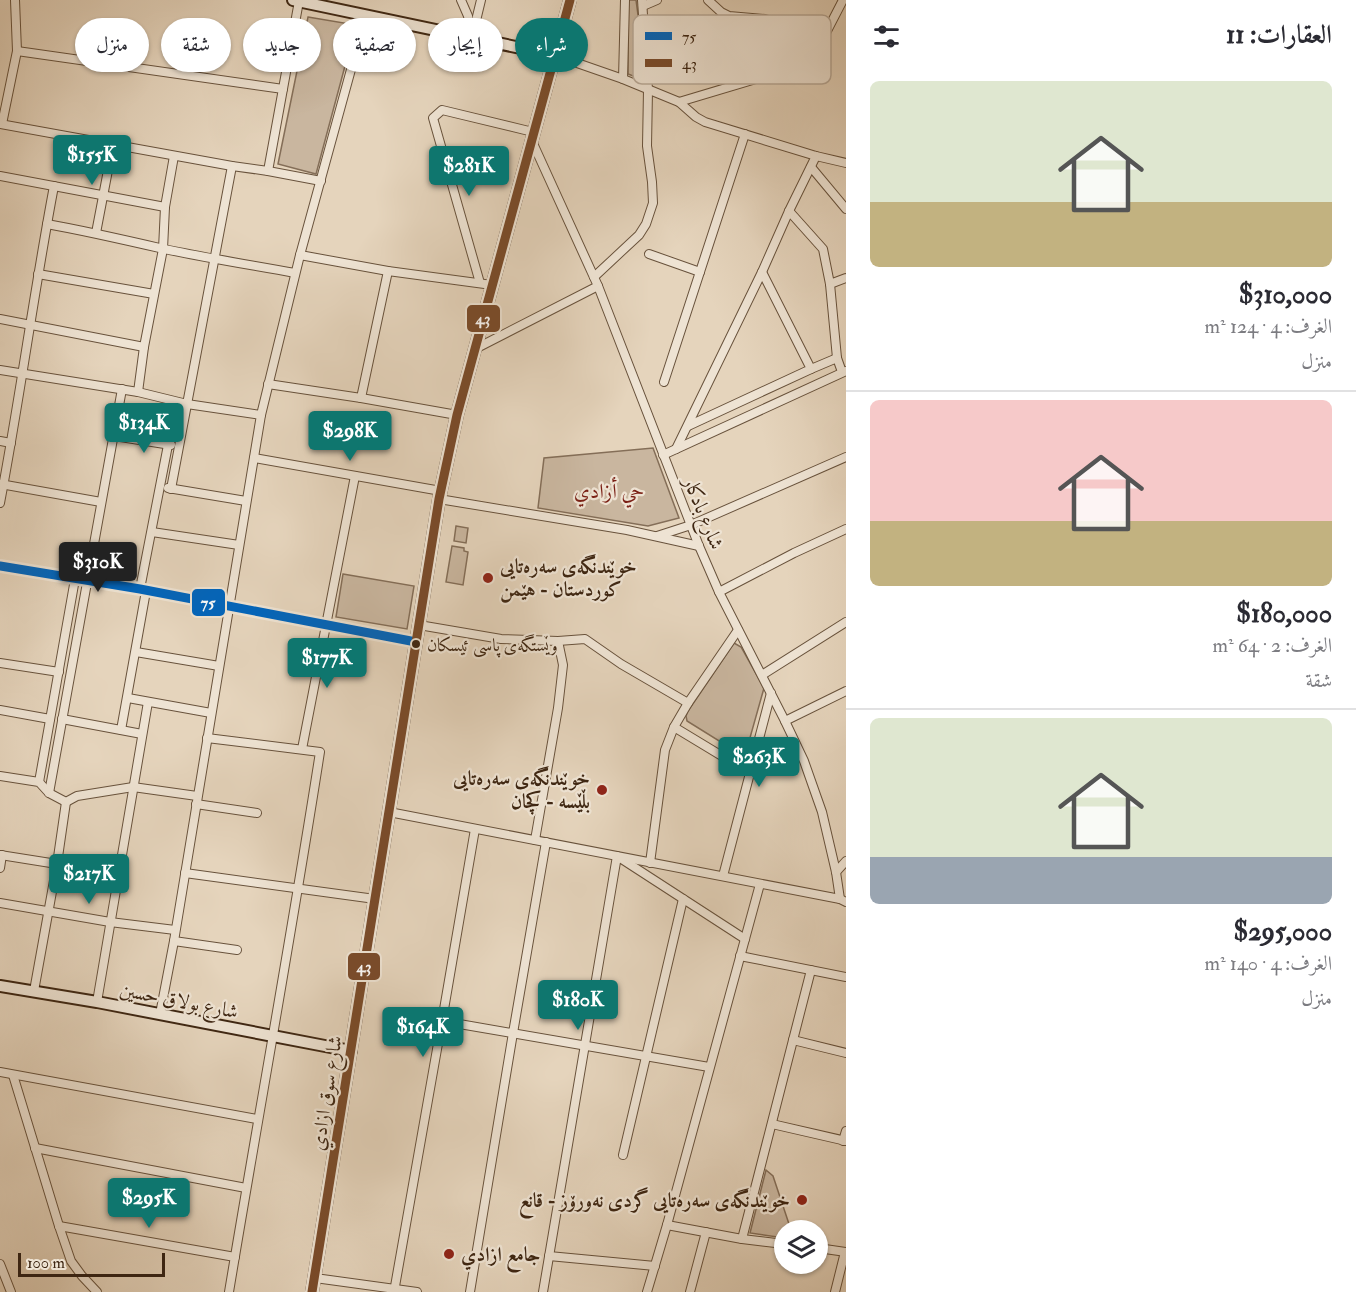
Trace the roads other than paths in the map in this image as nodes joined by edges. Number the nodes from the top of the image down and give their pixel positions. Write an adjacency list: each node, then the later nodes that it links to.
1 (15, 0): 18 (street)
2 (461, 0): 13 (street)
3 (481, 0): 14 (street)
4 (570, 0): 15 (street, شارع سوق ازادي)
5 (625, 0): 21 (street)
6 (657, 0): 10 (street)
7 (708, 0): 12 (street)
8 (843, 0): 16 (street)
9 (296, 1): 11 (street); 24 (street)
10 (642, 3)
11 (366, 15): 17 (street); 40 (street)
12 (727, 15)
13 (468, 18)
14 (477, 18)
15 (565, 18)
16 (831, 23)
17 (428, 28)
18 (17, 51): 24 (street); 26 (street)
19 (588, 68): 21 (street)
20 (549, 72): 31 (street, شارع سوق ازادي)
21 (622, 80): 25 (street)
22 (648, 84): 25 (street)
23 (739, 84): 27 (street)
24 (283, 89): 38 (street)
25 (648, 90): 27 (street); 57 (street)
26 (9, 95): 28 (street); 29 (street)
27 (679, 102): 30 (street)
28 (0, 114)
29 (1, 124): 32 (street)
30 (745, 134): 34 (street); 53 (street)
31 (532, 135): 57 (street, شارع بادكار); 59 (street, شارع سوق ازادي); 59 (street)
32 (113, 144): 33 (street); 42 (street)
33 (174, 156): 36 (street); 43 (street)
34 (816, 156): 35 (street); 37 (street)
35 (846, 164)
36 (232, 166): 38 (street); 51 (street)
37 (811, 167): 44 (street); 45 (street)
38 (268, 171): 40 (street)
39 (0, 176): 41 (street)
40 (321, 181): 50 (street)
41 (54, 186): 42 (street); 46 (street)
42 (103, 195): 43 (street); 47 (street)
43 (165, 207): 48 (street)
44 (846, 209)
45 (789, 211): 55 (street); 60 (street)
46 (47, 224): 47 (street); 56 (street)
47 (96, 232): 48 (street)
48 (163, 249): 51 (street); 62 (street)
49 (649, 254): 53 (street)
50 (300, 255): 52 (street); 54 (street)
51 (214, 259): 54 (street); 77 (street)
52 (388, 271): 59 (street); 76 (street)
53 (700, 272): 72 (street)
54 (295, 273): 73 (street)
55 (762, 273): 68 (street); 80 (street)
56 (38, 274): 62 (street); 64 (street)
57 (594, 277): 61 (street, شارع بادكار)
58 (846, 278): 60 (street)
59 (486, 284): 66 (street, شارع سوق ازادي)
60 (830, 284): 67 (street)
61 (598, 286): 66 (street); 87 (street, شارع بادكار)
62 (154, 294): 65 (street)
63 (0, 319): 64 (street)
64 (30, 325): 65 (street); 71 (street)
65 (144, 347): 75 (street)
66 (475, 350): 79 (street, شارع سوق ازادي)
67 (837, 358): 68 (street); 70 (street)
68 (811, 369): 80 (street)
69 (0, 370): 71 (street)
70 (844, 371): 86 (street)
71 (22, 374): 74 (street); 83 (street)
72 (664, 382)
73 (268, 384): 76 (street); 78 (street)
74 (122, 390): 75 (street); 81 (street)
75 (138, 392): 77 (street)
76 (361, 398): 79 (street)
77 (187, 404): 78 (street); 85 (street)
78 (261, 415): 89 (street)
79 (457, 415): 94 (street, شارع سوق ازادي)
80 (688, 426): 86 (street)
81 (114, 436): 84 (street); 96 (street)
82 (0, 441): 83 (street)
83 (11, 443): 91 (street)
84 (168, 445): 85 (street); 92 (street)
85 (179, 447): 93 (street)
86 (676, 449): 87 (street)
87 (663, 455): 98 (street, شارع بادكار)
88 (846, 457): 98 (street)
89 (254, 458): 90 (street); 95 (street)
90 (356, 476): 94 (street); 111 (street)
91 (2, 485): 96 (street); 97 (street)
92 (160, 487): 93 (street); 100 (street)
93 (171, 489): 95 (street)
94 (440, 495): 101 (street); 112 (street, شارع سوق ازادي)
95 (246, 501): 102 (street)
96 (102, 502): 106 (street)
97 (0, 503)
98 (691, 525): 101 (street); 103 (street, شارع بادكار)
99 (846, 529): 108 (street)
100 (152, 532): 102 (street); 107 (street)
101 (656, 536): 103 (street)
102 (239, 545): 109 (street)
103 (699, 546): 108 (street, شارع بادكار)
104 (0, 566): 105 (street)
105 (75, 579): 106 (street); 119 (street)
106 (87, 581): 107 (street); 128 (street)
107 (143, 590): 109 (street); 116 (street)
108 (719, 592): 113 (street, شارع بادكار)
109 (229, 607): 111 (street); 118 (street)
110 (846, 622): 120 (street)
111 (326, 625): 115 (street); 135 (street)
112 (419, 625): 114 (street); 115 (street, شارع سوق ازادي)
113 (738, 630): 120 (street, شارع بادكار); 125 (street)
114 (558, 641): 125 (street); 146 (street)
115 (417, 642): 143 (street, شارع سوق ازادي)
116 (136, 652): 118 (street); 123 (street)
117 (0, 663): 119 (street)
118 (219, 666): 127 (street)
119 (59, 672): 129 (street)
120 (762, 675): 122 (street, شارع بادكار)
121 (846, 691): 130 (street)
122 (771, 693): 130 (street, شارع بادكار); 136 (street)
123 (128, 698): 124 (street); 132 (street)
124 (148, 702): 127 (street); 133 (street)
125 (688, 703): 131 (street)
126 (0, 710): 129 (street)
127 (211, 713): 134 (street)
128 (62, 718): 132 (street); 140 (street)
129 (50, 719): 138 (street)
130 (785, 721): 154 (street, شارع بادكار)
131 (674, 727): 136 (street); 151 (street)
132 (121, 730): 133 (street)
133 (142, 734): 139 (street)
134 (207, 738): 135 (street); 141 (street)
135 (302, 749): 158 (street)
136 (750, 773): 156 (street)
137 (0, 776): 138 (street)
138 (39, 783): 140 (street)
139 (133, 787): 141 (street); 142 (street); 164 (street)
140 (49, 793): 142 (street)
141 (196, 800): 144 (street); 155 (street)
142 (66, 802): 152 (street)
143 (389, 812): 145 (street); 159 (street, شارع سوق ازادي)
144 (257, 813)
145 (475, 829): 146 (street); 176 (street)
146 (535, 840): 147 (street)
147 (546, 842): 149 (street); 177 (street)
148 (1, 855): 152 (street); 153 (street)
149 (617, 856): 151 (street); 160 (street); 180 (street)
150 (846, 861): 154 (street)
151 (650, 862): 156 (street)
152 (57, 864): 163 (street)
153 (0, 868)
154 (836, 872): 161 (street, شارع بادكار)
155 (185, 873): 158 (street); 165 (street)
156 (723, 876): 157 (street)
157 (760, 884): 161 (street); 166 (street)
158 (298, 889): 159 (street); 178 (street)
159 (375, 899): 181 (street, شارع سوق ازادي)
160 (683, 899): 166 (street); 183 (street)
161 (843, 900)
162 (0, 903): 163 (street)
163 (49, 911): 164 (street); 173 (street)
164 (110, 921): 165 (street); 174 (street)
165 (175, 930): 167 (street)
166 (745, 939): 169 (street)
167 (174, 941): 168 (street); 175 (street)
168 (237, 950)
169 (740, 956): 170 (street); 184 (street)
170 (811, 970): 171 (street); 179 (street)
171 (846, 977)
172 (0, 986): 173 (street, شارع بولاق حسين)
173 (34, 991): 174 (street, شارع بولاق حسين)
174 (97, 1002): 175 (street, شارع بولاق حسين)
175 (160, 1014): 178 (street, شارع بولاق حسين)
176 (442, 1021): 177 (street); 206 (street)
177 (513, 1033): 180 (street); 212 (street)
178 (272, 1037): 181 (street, شارع بولاق حسين); 187 (street)
179 (793, 1040): 182 (street); 188 (street)
180 (585, 1046): 183 (street); 201 (street)
181 (351, 1051): 205 (street, شارع سوق ازادي)
182 (846, 1053)
183 (646, 1056): 184 (street); 192 (street)
184 (709, 1067): 194 (street)
185 (0, 1072): 186 (street)
186 (13, 1074): 187 (street); 191 (street)
187 (257, 1119): 193 (street)
188 (772, 1124): 190 (street); 197 (street)
189 (846, 1131): 190 (street)
190 (845, 1141)
191 (35, 1148): 193 (street); 195 (street)
192 (623, 1155)
193 (246, 1188): 202 (street)
194 (668, 1225): 196 (street); 204 (street)
195 (59, 1226): 202 (street); 208 (street)
196 (706, 1232): 197 (street); 215 (street)
197 (742, 1239): 198 (street)
198 (774, 1243)
199 (828, 1249): 200 (street)
200 (845, 1252): 216 (street)
201 (549, 1256): 204 (street); 213 (street)
202 (235, 1257): 209 (street)
203 (0, 1264): 207 (street)
204 (655, 1266): 214 (street)
205 (315, 1278): 206 (street); 210 (street, شارع سوق ازادي)
206 (394, 1290): 211 (street)
207 (11, 1292)
208 (98, 1292)
209 (229, 1292)
210 (312, 1292)
211 (417, 1292)
212 (470, 1292)
213 (543, 1292)
214 (647, 1292)
215 (690, 1292)
216 (835, 1292)

